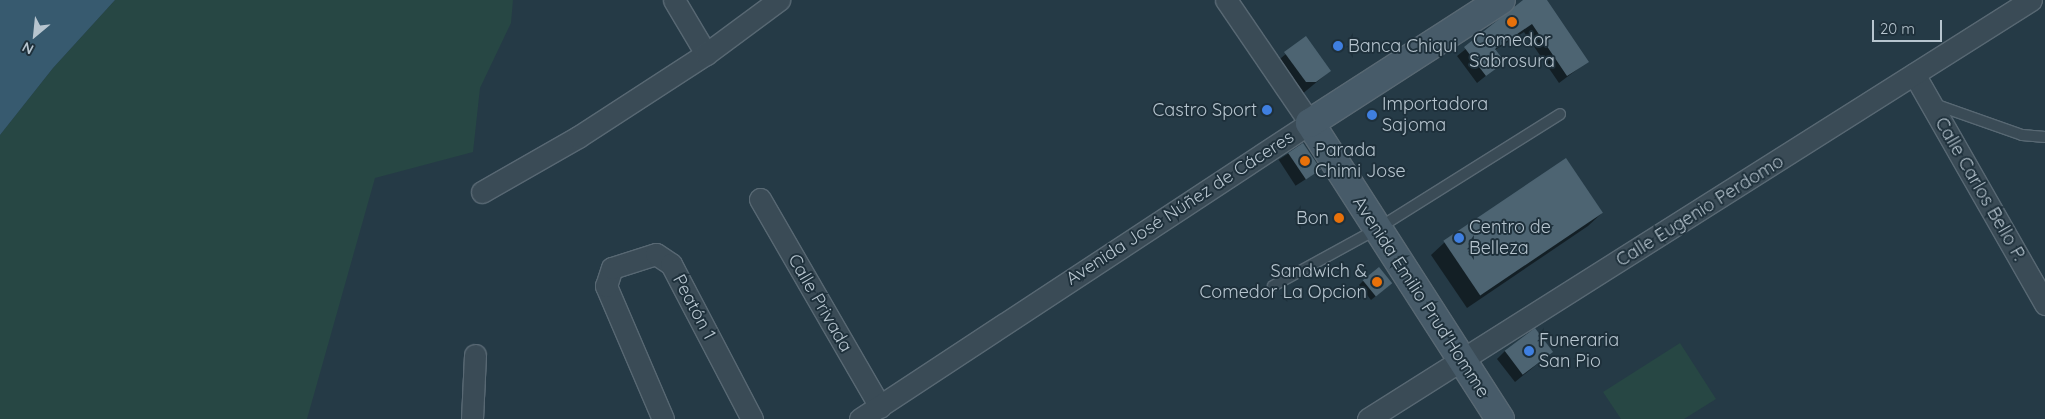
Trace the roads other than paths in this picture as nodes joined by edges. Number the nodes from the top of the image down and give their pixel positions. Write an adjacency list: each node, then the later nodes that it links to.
1 (674, 0): 6 (street)
2 (779, 0): 6 (street)
3 (1226, 0): 10 (street, Avenida Emilio Prud'Homme)
4 (1501, 0): 10 (main road, Avenida José Núñez de Cáceres)
5 (2031, 0): 7 (street, Calle Eugenio Perdomo)
6 (706, 54): 12 (street)
7 (1914, 74): 8 (street, Calle Carlos Bello P.); 18 (street, Calle Eugenio Perdomo)
8 (1930, 103): 11 (lane); 16 (street, Calle Carlos Bello P.)
9 (1560, 114): 14 (lane)
10 (1310, 123): 14 (main road, Avenida Emilio Prud'Homme); 19 (street, Avenida José Núñez de Cáceres)
11 (2045, 137)
12 (482, 192)
13 (760, 199): 19 (street, Calle Privada)
14 (1377, 229): 15 (lane); 18 (main road, Avenida Emilio Prud'Homme)
15 (1273, 286)
16 (2045, 304)
17 (475, 354): 20 (street)
18 (1462, 362): 24 (street, Calle Eugenio Perdomo); 25 (main road, Avenida Emilio Prud'Homme)
19 (880, 406): 23 (street, Avenida José Núñez de Cáceres)
20 (472, 419)
21 (663, 419): 22 (street, Peatón 1)
22 (752, 419)
23 (860, 419)
24 (1368, 419)
25 (1500, 419)

